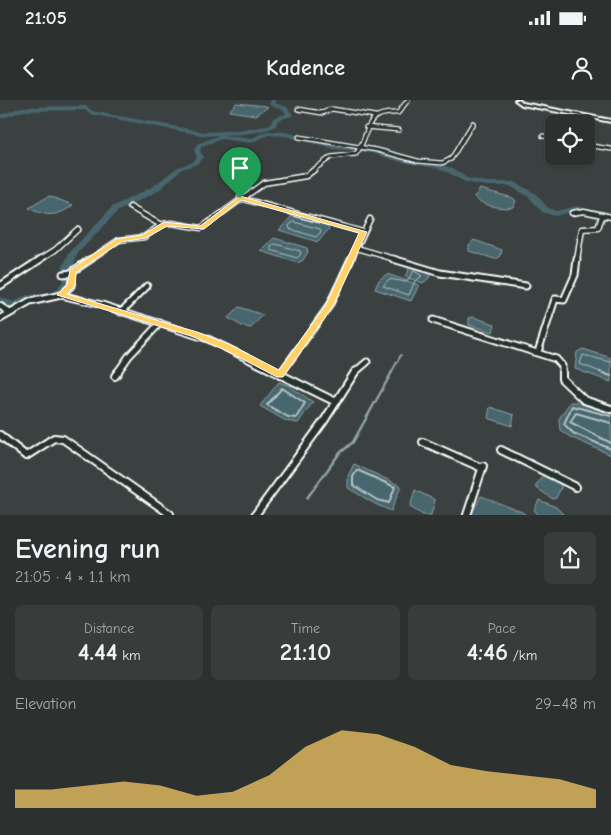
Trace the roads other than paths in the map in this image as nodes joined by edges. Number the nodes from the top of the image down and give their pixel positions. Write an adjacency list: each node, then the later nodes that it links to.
1 (408, 100): 4 (street)
2 (517, 100): 5 (street)
3 (298, 110): 4 (street)
4 (375, 116): 7 (street)
5 (611, 121)
6 (473, 123): 11 (street)
7 (366, 127): 8 (street); 11 (street)
8 (399, 130)
9 (299, 136): 11 (street)
10 (595, 146): 12 (street)
11 (360, 149): 13 (street)
12 (611, 149)
13 (240, 198): 19 (street); 21 (street)
14 (130, 207): 19 (street)
15 (572, 212): 16 (street)
16 (602, 216): 17 (street); 35 (street)
17 (611, 217)
18 (370, 219): 21 (street)
19 (161, 225): 23 (street)
20 (78, 229): 25 (street)
21 (363, 232): 22 (street)
22 (357, 248): 27 (street); 37 (street)
23 (71, 273): 24 (street); 28 (street)
24 (63, 274)
25 (0, 286)
26 (146, 286): 30 (street)
27 (526, 286)
28 (61, 295): 30 (street); 31 (street)
29 (0, 306): 31 (street)
30 (121, 312): 34 (street)
31 (10, 313): 32 (street)
32 (0, 319)
33 (433, 320): 35 (street)
34 (160, 323): 37 (street); 38 (street)
35 (538, 352): 40 (street)
36 (367, 362): 39 (street)
37 (280, 375): 39 (street)
38 (115, 376)
39 (336, 402): 46 (street)
40 (611, 409)
41 (0, 435): 45 (street)
42 (424, 442): 47 (street)
43 (501, 450): 44 (street)
44 (576, 487)
45 (170, 514)
46 (255, 515)
47 (467, 515)

